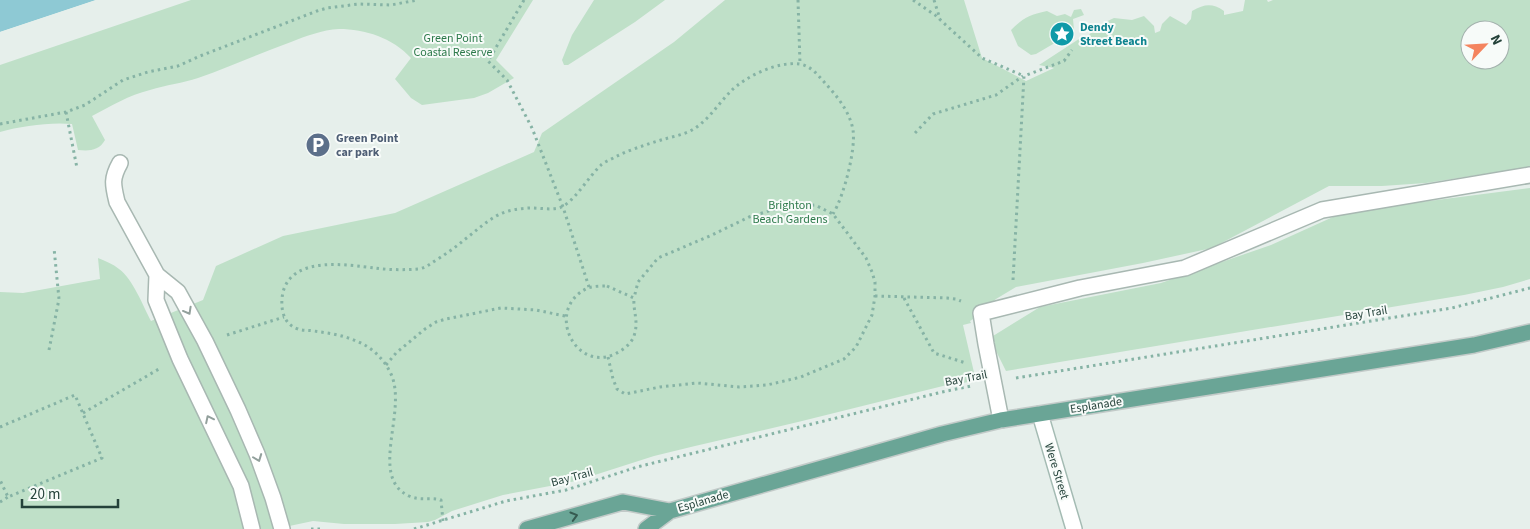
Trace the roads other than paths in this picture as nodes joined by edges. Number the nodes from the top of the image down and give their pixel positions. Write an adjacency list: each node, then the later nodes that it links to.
1 (120, 163): 3 (street)
2 (1530, 175): 6 (street)
3 (157, 275): 8 (street, one-way to 3); 9 (street, one-way to 9)
4 (1530, 332): 5 (main road, Esplanade)
5 (1040, 414): 6 (main road, Esplanade); 12 (street, Were Street)
6 (1001, 420): 7 (main road, Esplanade)
7 (670, 511): 10 (main road, Esplanade, one-way to 7); 11 (main road, Esplanade)
8 (252, 529)
9 (282, 529)
10 (527, 529)
11 (646, 529)
12 (1074, 529)

